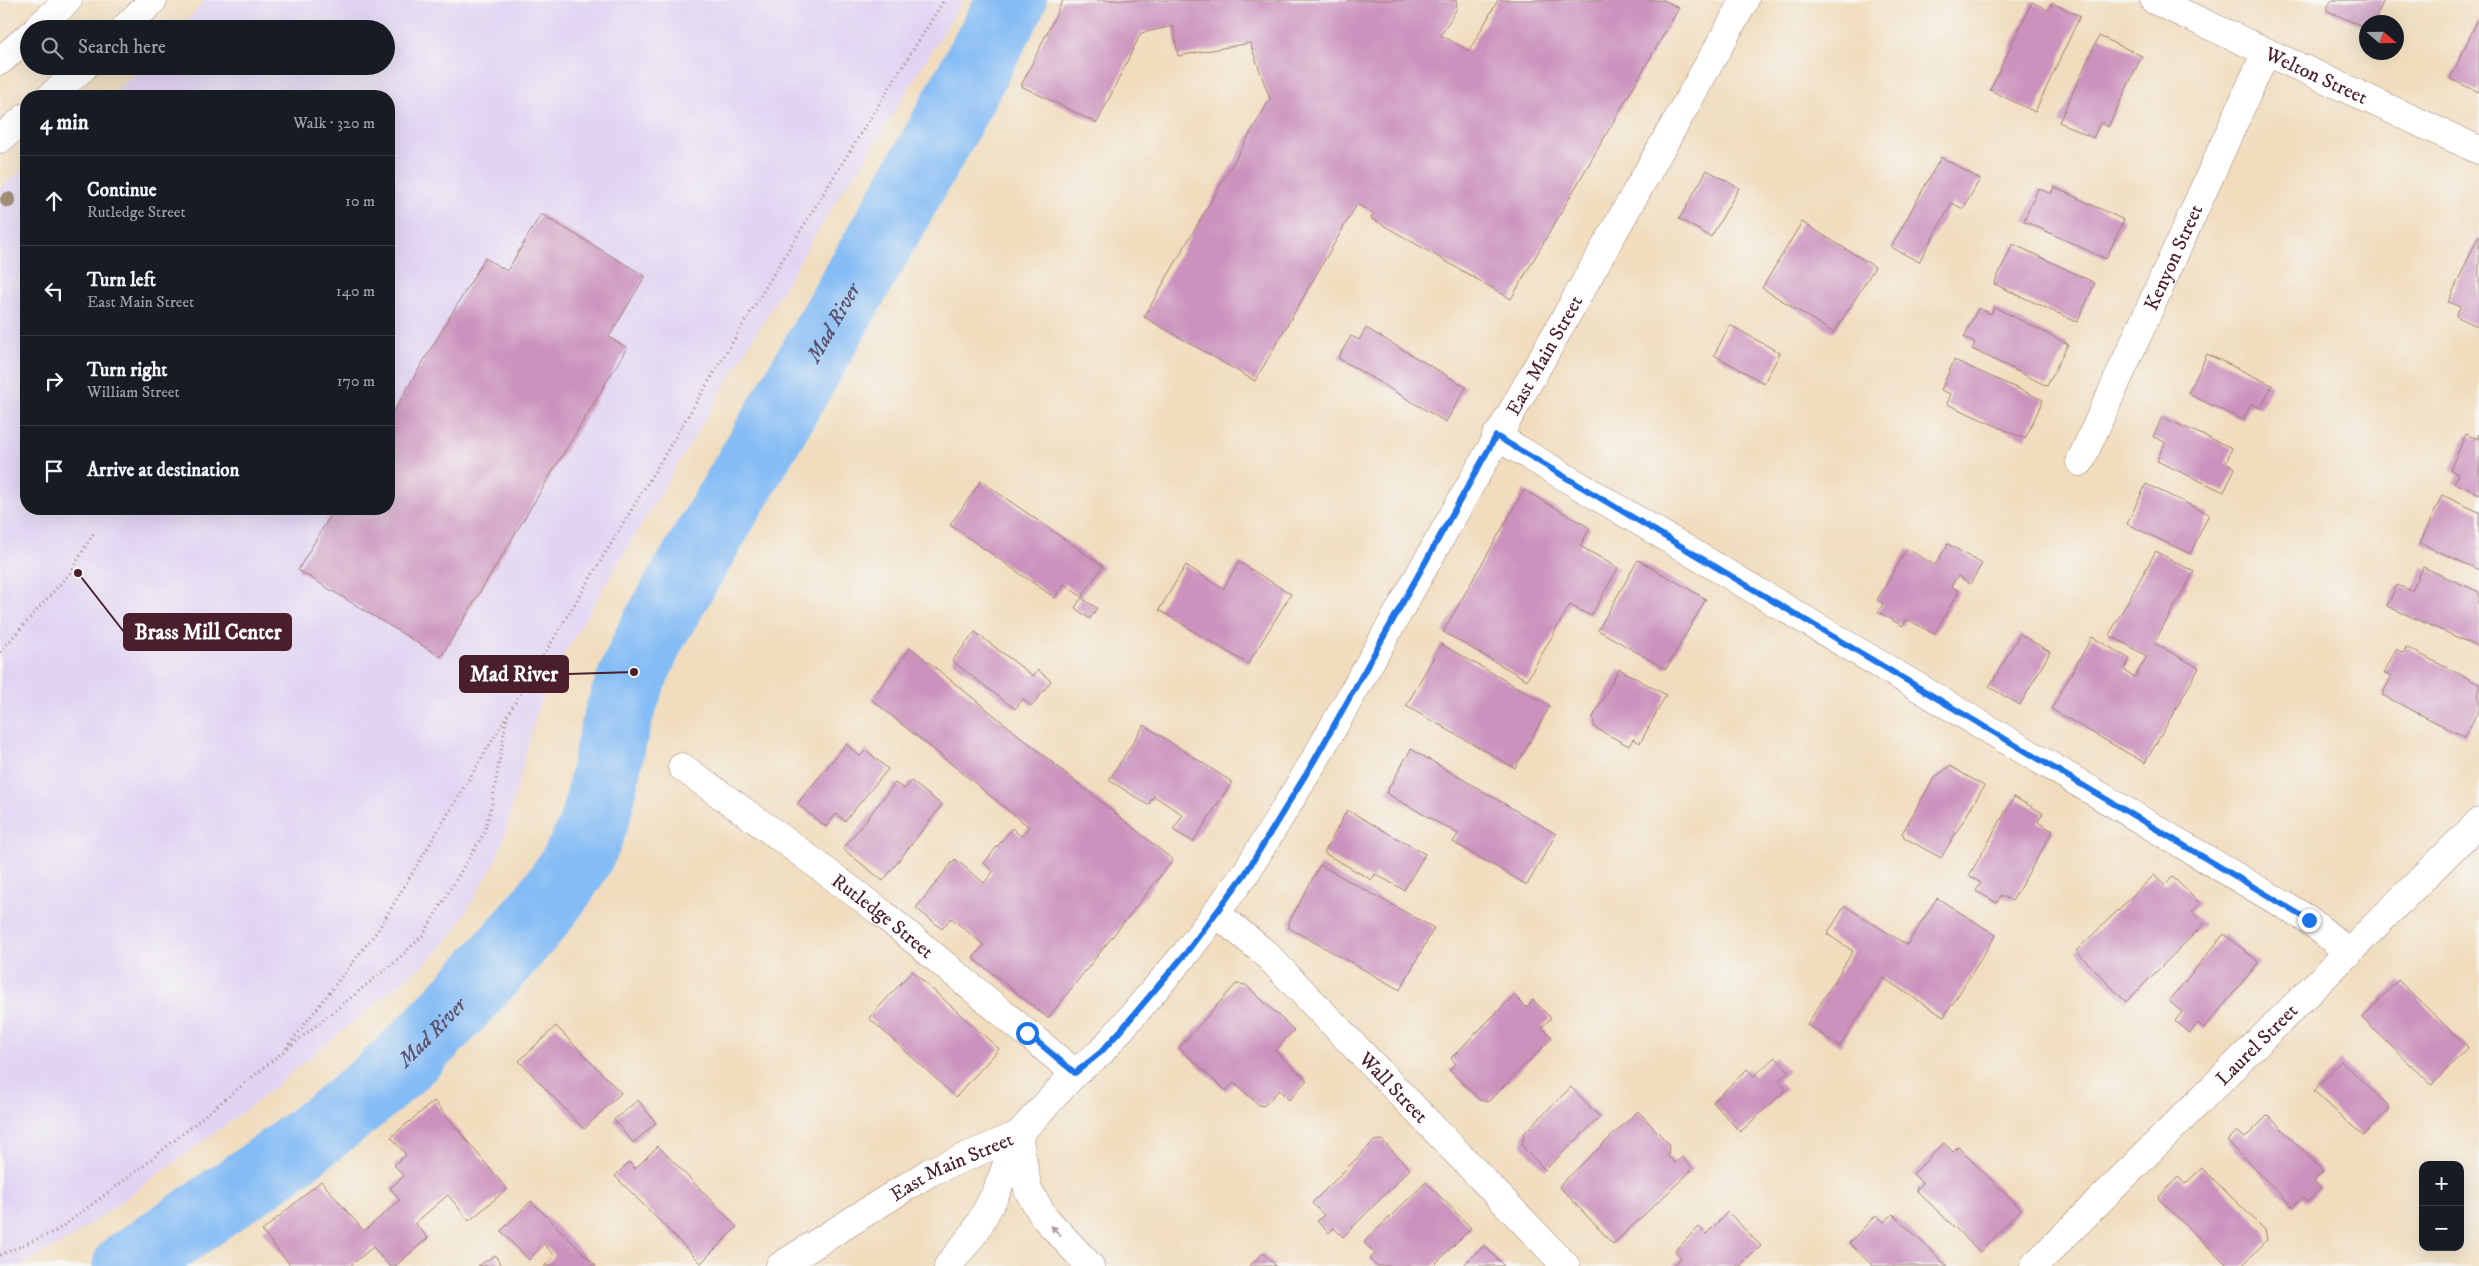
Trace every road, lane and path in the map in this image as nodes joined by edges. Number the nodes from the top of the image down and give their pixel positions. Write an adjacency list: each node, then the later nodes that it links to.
1 (68, 0): 6 (street)
2 (153, 0): 7 (street)
3 (944, 0): 20 (path)
4 (1745, 0): 16 (street, East Main Street)
5 (2154, 0): 9 (street, Welton Street)
6 (47, 20)
7 (133, 20)
8 (20, 44): 10 (street)
9 (2266, 52): 15 (street, Welton Street); 17 (street, Kenyon Street)
10 (0, 61)
11 (75, 75): 12 (street)
12 (58, 90)
13 (20, 122): 14 (street)
14 (0, 139)
15 (2479, 150)
16 (1496, 436): 23 (street, East Main Street); 24 (street)
17 (2080, 462)
18 (94, 532): 19 (path)
19 (0, 652)
20 (508, 713): 25 (path); 25 (path)
21 (682, 767): 26 (street, Rutledge Street)
22 (2479, 822): 24 (street, Laurel Street)
23 (1217, 914): 26 (street, East Main Street); 32 (street, Wall Street)
24 (2349, 953): 33 (street, Laurel Street)
25 (283, 1052): 28 (path)
26 (1075, 1073): 27 (street, East Main Street)
27 (1018, 1135): 29 (street, East Main Street); 30 (street); 31 (street, one-way to 27)
28 (0, 1255)
29 (780, 1266)
30 (948, 1266)
31 (1090, 1266)
32 (1566, 1266)
33 (2034, 1266)

